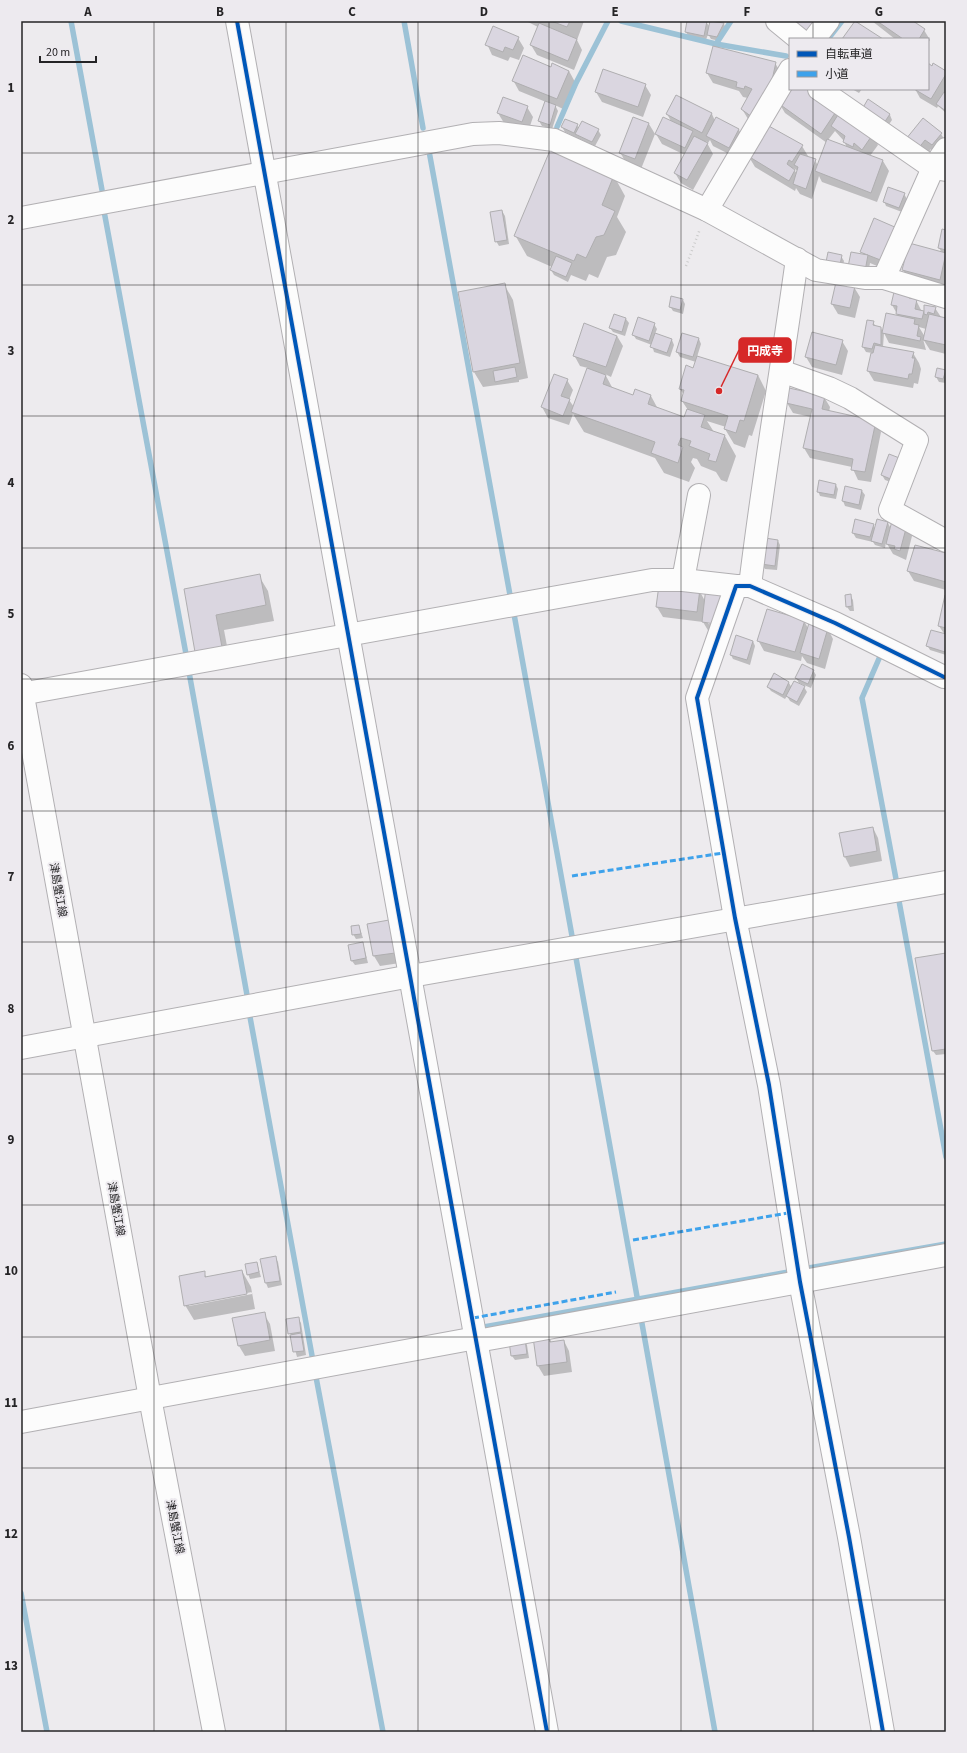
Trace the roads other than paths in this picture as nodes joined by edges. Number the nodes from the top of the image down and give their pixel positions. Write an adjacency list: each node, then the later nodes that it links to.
1 (237, 21): 10 (street)
2 (777, 21): 4 (street)
3 (828, 21): 5 (street)
4 (798, 38)
5 (815, 38)
6 (789, 72): 11 (street)
7 (820, 90): 9 (street)
8 (946, 149): 9 (street)
9 (939, 169): 14 (street)
10 (264, 171): 11 (street); 12 (street); 21 (street)
11 (707, 210): 13 (street)
12 (21, 218)
13 (797, 259): 14 (street); 16 (street)
14 (884, 278): 15 (street)
15 (946, 297)
16 (781, 371): 18 (street); 20 (street)
17 (699, 495): 19 (street)
18 (946, 541)
19 (682, 580): 20 (street); 21 (street)
20 (743, 586): 22 (street); 25 (street)
21 (349, 634): 23 (street); 26 (street)
22 (945, 677)
23 (22, 691): 27 (street, 津島蟹江線)
24 (946, 882): 25 (street)
25 (735, 918): 26 (street); 30 (street)
26 (411, 976): 27 (street); 31 (street)
27 (84, 1036): 28 (street); 32 (street, 津島蟹江線)
28 (21, 1048)
29 (946, 1255): 30 (street)
30 (799, 1273): 31 (street); 36 (street)
31 (476, 1334): 32 (street); 35 (street)
32 (150, 1398): 33 (street); 34 (street, 津島蟹江線)
33 (21, 1422)
34 (214, 1732)
35 (547, 1732)
36 (883, 1732)

